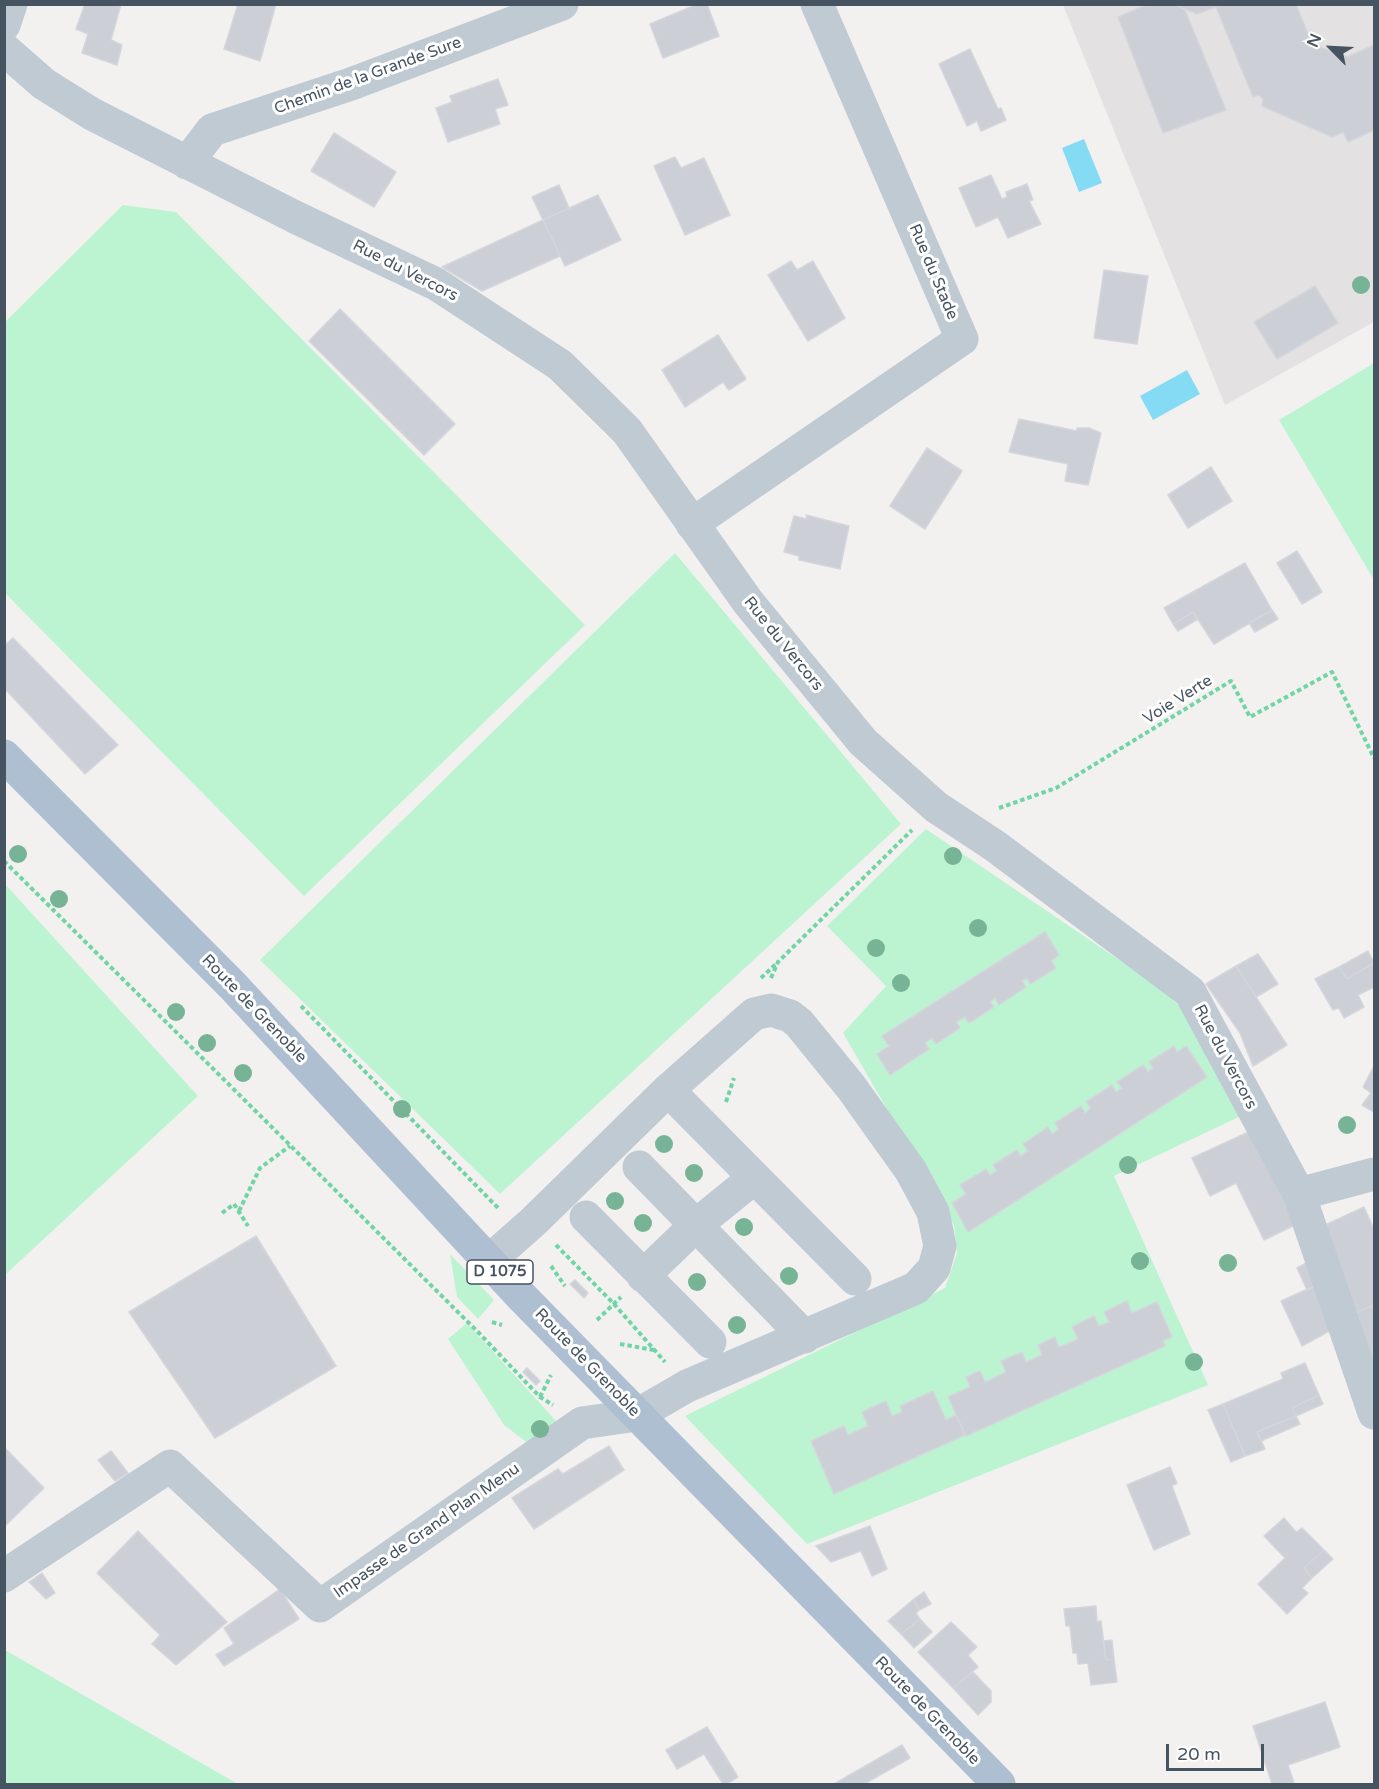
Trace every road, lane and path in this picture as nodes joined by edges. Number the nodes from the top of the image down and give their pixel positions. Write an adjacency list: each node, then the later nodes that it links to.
1 (11, 4): 4 (street)
2 (562, 4): 6 (street, Chemin de la Grande Sure)
3 (817, 4): 7 (street, Rue du Stade)
4 (4, 25)
5 (4, 49): 6 (street, Rue du Vercors)
6 (187, 163): 7 (street, Rue du Vercors)
7 (692, 524): 10 (street, Rue du Vercors)
8 (4, 756): 31 (main road, Route de Grenoble / D 1075)
9 (1374, 758): 11 (path, Voie Verte)
10 (936, 807): 11 (street, Rue du Vercors); 13 (path)
11 (970, 829): 24 (street, Rue du Vercors)
12 (4, 861): 20 (path)
13 (778, 962): 14 (path); 16 (path)
14 (760, 979)
15 (298, 1004): 28 (path)
16 (754, 1014): 18 (street); 36 (street)
17 (737, 1068): 19 (path)
18 (668, 1090): 19 (street); 28 (street)
19 (713, 1136): 23 (street)
20 (290, 1146): 25 (path); 42 (path)
21 (639, 1167): 29 (street)
22 (1374, 1174): 24 (street)
23 (754, 1178): 29 (street); 34 (street)
24 (1299, 1194): 43 (street, Rue du Vercors)
25 (239, 1211): 26 (path); 30 (path)
26 (222, 1213)
27 (586, 1217): 33 (street)
28 (520, 1219): 31 (street); 39 (path)
29 (696, 1225): 33 (street); 36 (street)
30 (248, 1226)
31 (489, 1260): 44 (main road, Route de Grenoble / D 1075)
32 (551, 1266): 35 (path)
33 (643, 1276): 37 (street)
34 (855, 1279)
35 (565, 1287)
36 (805, 1337): 41 (street)
37 (710, 1342)
38 (620, 1344): 39 (path)
39 (654, 1350): 41 (path)
40 (551, 1375): 42 (path)
41 (687, 1386): 44 (street)
42 (540, 1397): 45 (path)
43 (1374, 1413)
44 (637, 1415): 45 (street, Impasse de Grand Plan Menu); 47 (main road, Route de Grenoble / D 1075)
45 (582, 1423): 46 (street, Impasse de Grand Plan Menu)
46 (4, 1576)
47 (999, 1785)

